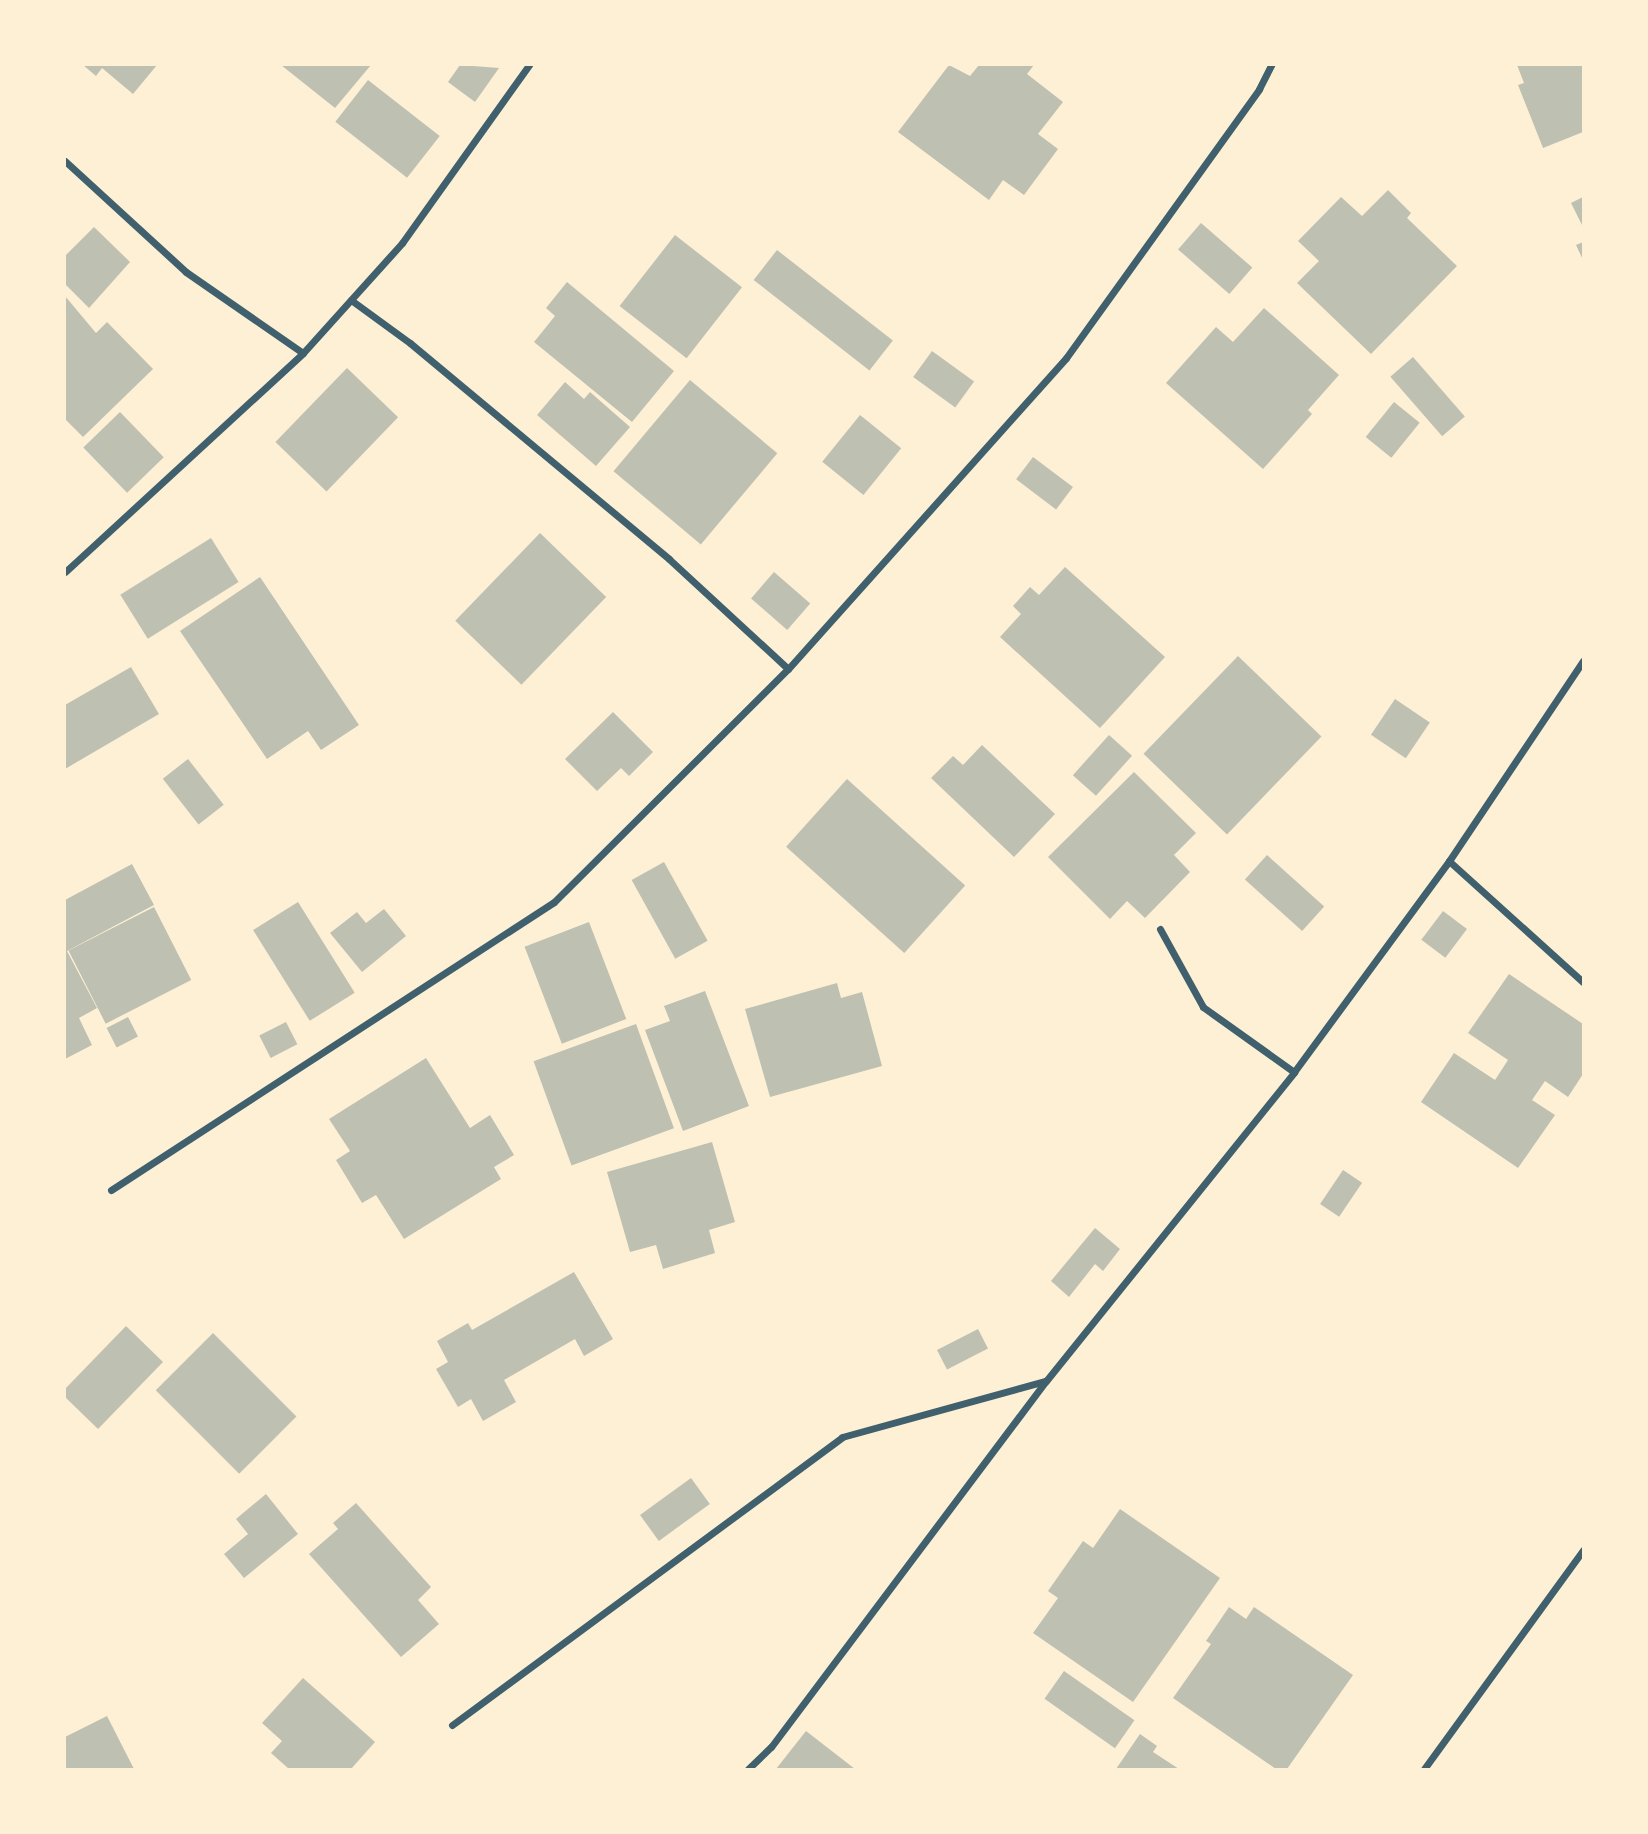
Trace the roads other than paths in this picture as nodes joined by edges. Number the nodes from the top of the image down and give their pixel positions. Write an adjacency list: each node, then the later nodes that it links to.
1 (529, 65): 4 (street)
2 (1271, 65): 8 (street)
3 (65, 161): 5 (street)
4 (351, 300): 5 (street); 8 (street)
5 (303, 353): 6 (street)
6 (65, 572)
7 (1583, 661): 9 (street)
8 (788, 669): 13 (street)
9 (1449, 861): 11 (street); 12 (street)
10 (1160, 929): 12 (street)
11 (1583, 982)
12 (1294, 1072): 14 (street)
13 (111, 1190)
14 (1046, 1381): 16 (street); 17 (street)
15 (1583, 1549): 18 (street)
16 (452, 1725)
17 (748, 1769)
18 (1423, 1769)

